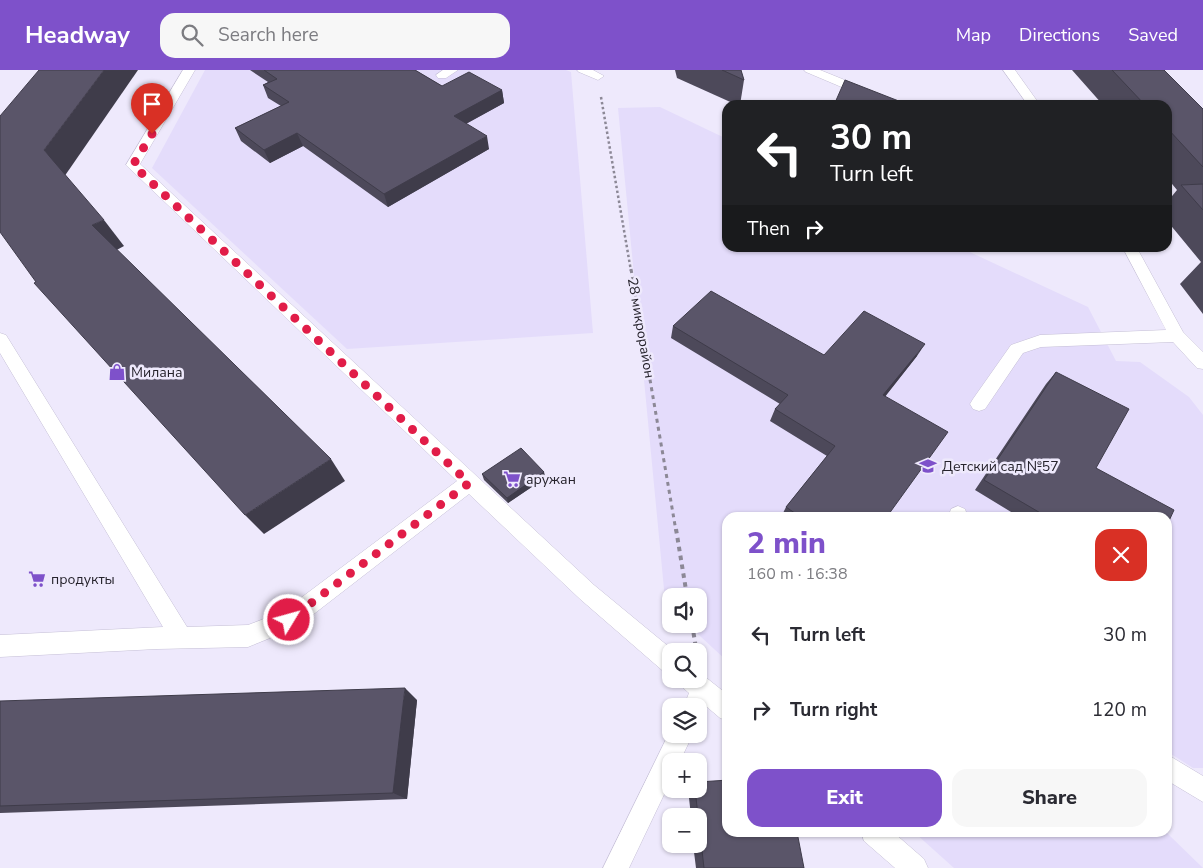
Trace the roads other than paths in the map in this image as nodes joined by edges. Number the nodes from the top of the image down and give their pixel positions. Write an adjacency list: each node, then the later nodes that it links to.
1 (189, 70): 13 (lane)
2 (583, 70): 5 (lane)
3 (810, 70): 6 (lane)
4 (1009, 70): 7 (lane)
5 (598, 76)
6 (883, 100)
7 (1030, 100)
8 (1132, 252): 9 (lane)
9 (1177, 336): 11 (lane); 12 (lane)
10 (0, 339): 14 (lane)
11 (1203, 363)
12 (978, 404)
13 (469, 483): 14 (lane); 16 (lane)
14 (181, 637): 15 (lane)
15 (0, 646)
16 (662, 655)
17 (696, 692): 18 (lane)
18 (722, 707)
19 (677, 743): 23 (lane)
20 (1172, 770): 21 (lane)
21 (1203, 790)
22 (879, 837): 24 (lane)
23 (616, 868)
24 (915, 868)

